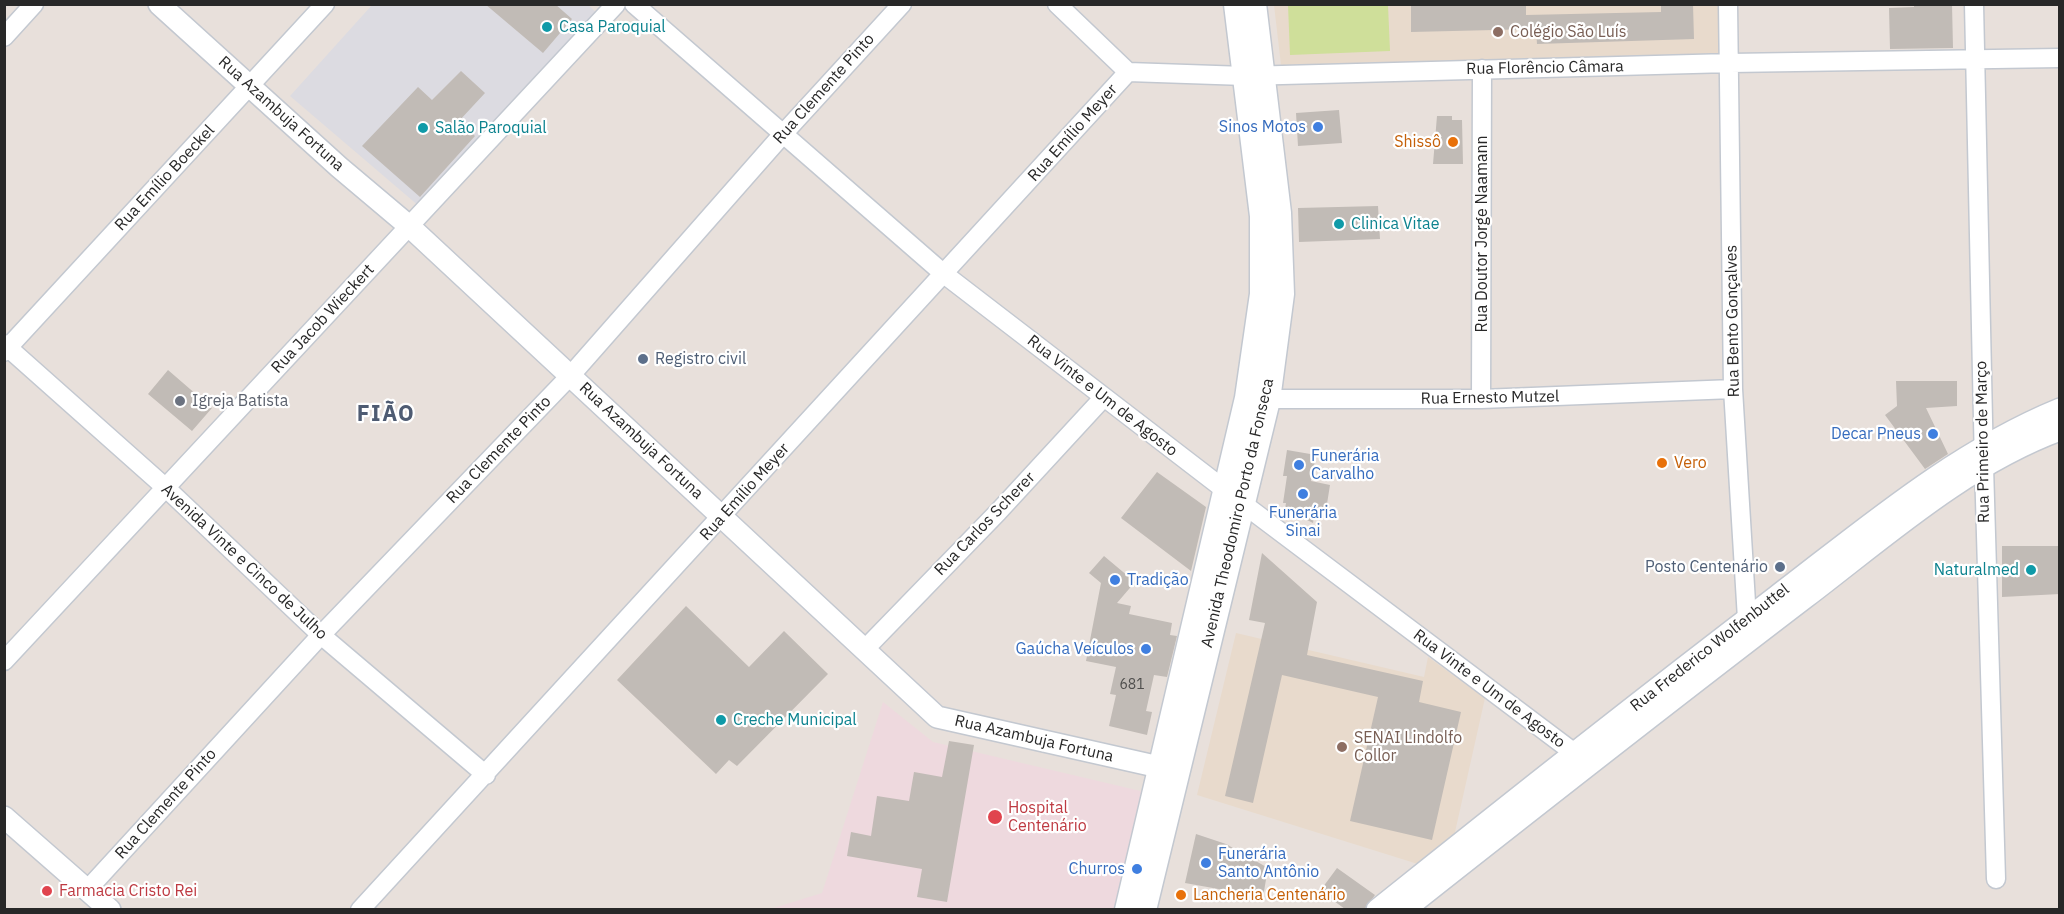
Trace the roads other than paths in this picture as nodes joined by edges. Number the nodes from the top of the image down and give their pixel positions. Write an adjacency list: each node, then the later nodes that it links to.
1 (34, 4): 12 (street)
2 (159, 4): 19 (street, Rua Azambuja Fortuna)
3 (325, 4): 19 (street, Rua Emílio Boeckel)
4 (616, 4): 21 (street, Rua Jacob Wieckert)
5 (634, 4): 20 (street, Rua Vinte e Um de Agosto)
6 (902, 4): 20 (street, Rua Clemente Pinto)
7 (1057, 4): 17 (street)
8 (1236, 4): 18 (main road, Avenida Theodomiro Porto da Fonseca)
9 (1254, 4): 18 (main road, Avenida Theodomiro Porto da Fonseca)
10 (1728, 4): 15 (street, Rua Bento Gonçalves)
11 (1974, 4): 14 (street, Rua Primeiro de Março)
12 (4, 37)
13 (2060, 58): 14 (street, Rua Florêncio Câmara)
14 (1974, 59): 15 (street, Rua Florêncio Câmara); 31 (street, Rua Primeiro de Março)
15 (1730, 63): 16 (street, Rua Florêncio Câmara); 25 (street, Rua Bento Gonçalves)
16 (1482, 69): 18 (street, Rua Florêncio Câmara); 28 (street, Rua Doutor Jorge Naamann)
17 (1128, 72): 18 (street, Rua Florêncio Câmara); 22 (street, Rua Emílio Meyer)
18 (1254, 75): 27 (main road, Avenida Theodomiro Porto da Fonseca)
19 (250, 86): 21 (street, Rua Azambuja Fortuna); 23 (street, Rua Emílio Boeckel)
20 (783, 134): 22 (street, Rua Vinte e Um de Agosto); 24 (street, Rua Clemente Pinto)
21 (409, 226): 24 (street, Rua Azambuja Fortuna); 32 (street, Rua Jacob Wieckert)
22 (944, 274): 26 (street, Rua Vinte e Um de Agosto); 34 (street, Rua Emílio Meyer)
23 (6, 348): 32 (street, Avenida Vinte e Cinco de Julho)
24 (571, 375): 34 (street, Rua Azambuja Fortuna); 36 (street, Rua Clemente Pinto)
25 (1733, 389): 28 (street, Rua Ernesto Mutzel); 35 (street, Rua Bento Gonçalves)
26 (1104, 397): 33 (street, Rua Vinte e Um de Agosto); 37 (street, Rua Carlos Scherer)
27 (1257, 399): 28 (street, Rua Ernesto Mutzel); 33 (main road, Avenida Theodomiro Porto da Fonseca)
28 (1481, 399)
29 (2060, 409): 31 (street, Rua Frederico Wolfenbuttel)
30 (2060, 430): 31 (street, Rua Frederico Wolfenbuttel)
31 (1983, 456): 35 (street, Rua Frederico Wolfenbuttel); 43 (street, Rua Primeiro de Março)
32 (166, 488): 36 (street, Avenida Vinte e Cinco de Julho); 38 (street, Rua Jacob Wieckert)
33 (1234, 497): 39 (street, Rua Vinte e Um de Agosto); 40 (main road, Avenida Theodomiro Porto da Fonseca)
34 (722, 518): 37 (street, Rua Azambuja Fortuna); 41 (street, Rua Emílio Meyer)
35 (1750, 628): 39 (street, Rua Frederico Wolfenbuttel)
36 (321, 635): 41 (street, Avenida Vinte e Cinco de Julho); 45 (street, Rua Clemente Pinto)
37 (865, 649): 40 (street, Rua Azambuja Fortuna)
38 (4, 661)
39 (1582, 758): 44 (street, Rua Frederico Wolfenbuttel)
40 (1168, 769): 48 (main road, Avenida Theodomiro Porto da Fonseca); 49 (main road, Avenida Theodomiro Porto da Fonseca)
41 (486, 775): 47 (street, Rua Emílio Meyer)
42 (4, 818): 45 (street)
43 (1996, 879)
44 (1424, 883): 50 (street, Rua Frederico Wolfenbuttel); 51 (street, Rua Frederico Wolfenbuttel)
45 (88, 889): 46 (street)
46 (110, 909)
47 (360, 909)
48 (1127, 909)
49 (1144, 909)
50 (1377, 909)
51 (1404, 909)

